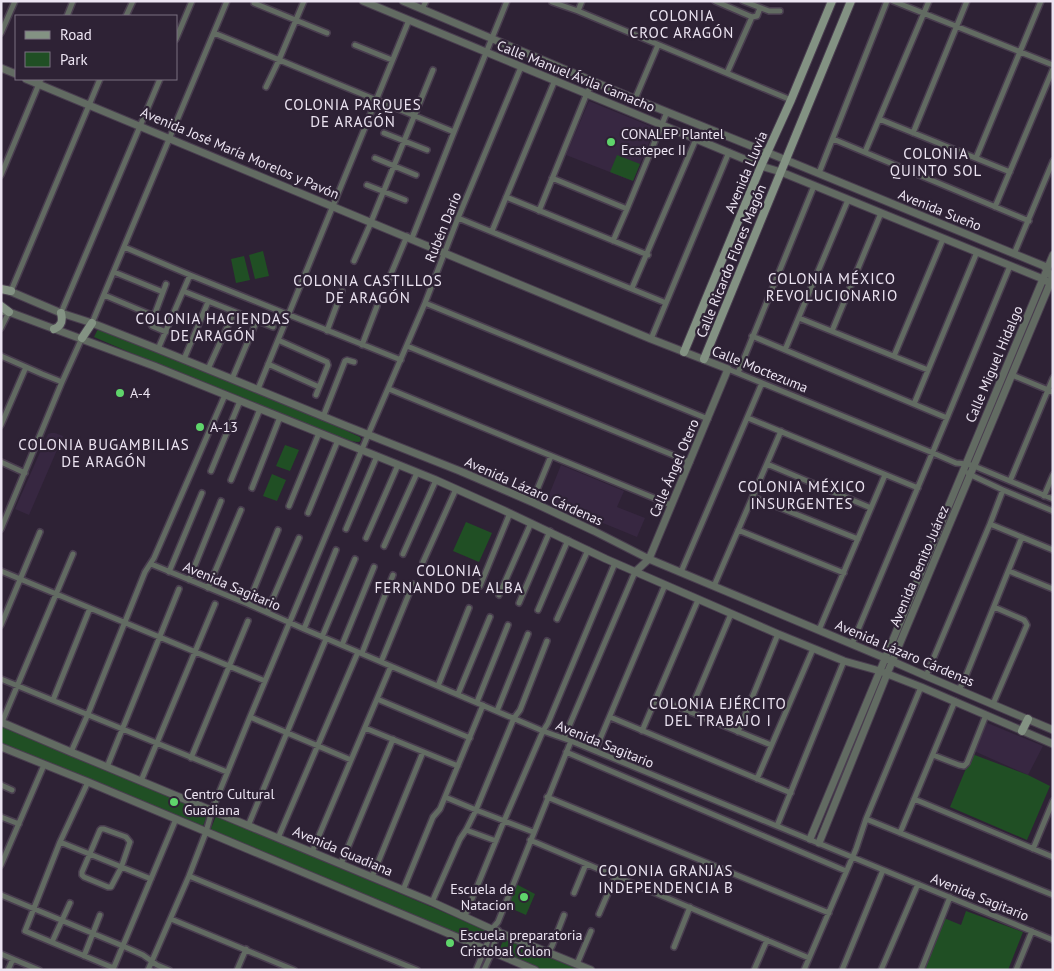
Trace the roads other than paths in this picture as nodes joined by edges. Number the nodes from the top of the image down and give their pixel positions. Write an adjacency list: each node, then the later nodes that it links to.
1 (14, 1): 34 (street)
2 (74, 1): 28 (street)
3 (132, 1): 29 (street)
4 (192, 1): 37 (street)
5 (227, 1): 35 (street)
6 (304, 1): 31 (street)
7 (363, 1): 32 (street, Calle Manuel Ávila Camacho)
8 (403, 1): 24 (street, Calle Manuel Ávila Camacho)
9 (426, 1): 24 (street)
10 (507, 1): 38 (street)
11 (582, 1): 25 (street)
12 (715, 1): 30 (street)
13 (743, 1): 23 (street)
14 (832, 1): 60 (main road, Avenida Lluvia)
15 (851, 1): 80 (main road, Calle Ricardo Flores Magón)
16 (887, 1): 72 (street)
17 (893, 1): 27 (street)
18 (929, 1): 27 (street)
19 (967, 1): 33 (street)
20 (1041, 1): 41 (street)
21 (552, 2): 25 (street)
22 (254, 3): 31 (street)
23 (760, 8): 26 (street); 30 (street)
24 (422, 9): 38 (street, Calle Manuel Ávila Camacho)
25 (578, 11): 40 (street)
26 (780, 11)
27 (924, 14): 33 (street); 64 (street)
28 (67, 15)
29 (126, 15)
30 (752, 17): 49 (street)
31 (295, 20): 36 (street); 43 (street)
32 (409, 20): 42 (street, Calle Manuel Ávila Camacho); 44 (street)
33 (957, 27): 41 (street); 69 (street)
34 (1, 33)
35 (214, 33): 43 (street); 70 (street)
36 (327, 33)
37 (178, 34)
38 (492, 38): 42 (street); 55 (street, Calle Manuel Ávila Camacho)
39 (355, 45): 44 (street)
40 (658, 45): 49 (street); 58 (street)
41 (1020, 52): 46 (street); 79 (street)
42 (486, 53): 45 (street, Calle Manuel Ávila Camacho); 67 (street)
43 (279, 60): 56 (street); 59 (street)
44 (392, 60): 59 (street)
45 (521, 66): 53 (street, Calle Manuel Ávila Camacho); 101 (street, Rubén Darío)
46 (1053, 67): 85 (street)
47 (1, 68): 50 (street)
48 (433, 70): 63 (street)
49 (727, 73): 60 (street)
50 (15, 74)
51 (100, 80): 61 (street)
52 (160, 80): 66 (street)
53 (555, 80): 57 (street, Calle Manuel Ávila Camacho); 93 (street)
54 (40, 82): 61 (street, Avenida José María Morelos y Pavón); 87 (street)
55 (593, 82): 57 (street); 58 (street, Calle Manuel Ávila Camacho)
56 (266, 87)
57 (587, 93): 65 (street, Calle Manuel Ávila Camacho); 89 (street)
58 (635, 99): 62 (street, Calle Manuel Ávila Camacho)
59 (376, 100): 63 (street); 96 (street)
60 (791, 100): 76 (main road, Avenida Lluvia)
61 (90, 105): 66 (street, Avenida José María Morelos y Pavón); 124 (street)
62 (666, 112): 65 (street); 76 (street, Calle Manuel Ávila Camacho)
63 (415, 116): 67 (street); 73 (street)
64 (879, 119): 69 (street); 77 (street)
65 (661, 124): 71 (street, Calle Manuel Ávila Camacho); 98 (street)
66 (141, 126): 70 (street, Avenida José María Morelos y Pavón); 136 (street)
67 (454, 132): 105 (street)
68 (384, 133): 73 (street)
69 (913, 133): 79 (street)
70 (169, 138): 96 (street, Avenida José María Morelos y Pavón); 108 (street)
71 (696, 139): 75 (street, Calle Manuel Ávila Camacho); 112 (street)
72 (833, 139): 77 (street); 86 (street)
73 (404, 141): 74 (street); 82 (street)
74 (426, 150)
75 (729, 152): 83 (street, Calle Manuel Ávila Camacho); 130 (street)
76 (767, 152): 80 (street, Calle Manuel Ávila Camacho); 83 (main road, Avenida Lluvia)
77 (864, 152): 97 (street)
78 (375, 158): 82 (street)
79 (976, 158): 85 (street)
80 (786, 160): 84 (main road, Calle Ricardo Flores Magón); 86 (street, Avenida Sueño)
81 (1053, 162): 103 (street)
82 (394, 165): 88 (street); 92 (street)
83 (761, 166): 84 (street, Calle Manuel Ávila Camacho); 156 (main road, Avenida Lluvia)
84 (781, 172): 91 (street, Avenida Sueño); 160 (main road, Calle Ricardo Flores Magón)
85 (1010, 172): 97 (street)
86 (819, 173): 111 (street, Avenida Sueño)
87 (1, 175)
88 (416, 175)
89 (552, 178): 98 (street); 99 (street)
90 (366, 185): 92 (street)
91 (814, 186): 95 (street, Avenida Sueño); 148 (street)
92 (384, 192): 94 (street); 102 (street)
93 (506, 197): 99 (street); 104 (street)
94 (405, 200)
95 (848, 200): 100 (street, Avenida Sueño); 139 (street)
96 (333, 206): 102 (street, Avenida José María Morelos y Pavón); 137 (street)
97 (995, 207): 103 (street)
98 (627, 210): 107 (street)
99 (539, 211): 107 (street)
100 (881, 213): 106 (street, Avenida Sueño); 146 (street)
101 (458, 218): 104 (street); 109 (street, Rubén Darío)
102 (372, 222): 105 (street, Avenida José María Morelos y Pavón); 114 (street)
103 (1029, 222): 111 (street)
104 (492, 231): 123 (street)
105 (409, 237): 109 (street, Avenida José María Morelos y Pavón); 120 (street)
106 (943, 239): 110 (street, Avenida Sueño); 158 (street)
107 (613, 241): 112 (street)
108 (124, 247): 117 (street); 118 (street)
109 (444, 252): 131 (street, Rubén Darío); 150 (street, Calle Moctezuma)
110 (977, 252): 115 (street, Avenida Sueño); 167 (street)
111 (1014, 254): 116 (street, Avenida Sueño)
112 (648, 255): 123 (street)
113 (1053, 255): 116 (street, Calle Miguel Hidalgo)
114 (354, 261)
115 (1010, 266): 119 (street, Avenida Sueño); 186 (street)
116 (1047, 269): 119 (street, Calle Miguel Hidalgo)
117 (114, 272): 127 (street); 128 (street)
118 (190, 275): 125 (street); 137 (street)
119 (1050, 280): 169 (street, Calle Miguel Hidalgo); 201 (street, Calle Miguel Hidalgo)
120 (388, 282)
121 (166, 284): 127 (street)
122 (1, 288): 124 (main road)
123 (632, 288): 130 (street)
124 (11, 291): 136 (street, Avenida Lázaro Cárdenas)
125 (184, 291): 129 (street); 147 (street)
126 (342, 291): 145 (street)
127 (163, 292): 138 (street)
128 (104, 295): 138 (street); 141 (street)
129 (208, 302): 135 (street); 159 (street)
130 (666, 302): 150 (street)
131 (425, 303): 153 (street, Rubén Darío); 187 (street)
132 (1, 306): 134 (main road)
133 (377, 306): 152 (street)
134 (5, 312): 143 (street); 144 (street, Avenida Lázaro Cárdenas)
135 (234, 312): 140 (street); 165 (street)
136 (61, 313): 141 (street, Avenida Lázaro Cárdenas); 144 (main road)
137 (288, 315): 145 (street); 151 (street)
138 (154, 316): 147 (street)
139 (799, 318): 146 (street); 155 (street)
140 (257, 320): 142 (street); 170 (street)
141 (92, 323): 149 (main road); 154 (street, Avenida Lázaro Cárdenas)
142 (273, 327)
143 (1, 328)
144 (54, 329): 149 (street, Avenida Lázaro Cárdenas)
145 (327, 330): 152 (street)
146 (832, 330): 158 (street)
147 (166, 332): 154 (street)
148 (752, 336): 155 (street); 168 (street)
149 (82, 338): 172 (street); 178 (street, Avenida Lázaro Cárdenas)
150 (651, 339): 156 (street, Calle Moctezuma)
151 (278, 340): 163 (street); 174 (street)
152 (362, 345): 161 (street)
153 (407, 346): 161 (street, Rubén Darío); 198 (street)
154 (158, 349): 159 (street, Avenida Lázaro Cárdenas)
155 (785, 350): 181 (street)
156 (684, 352): 160 (street, Calle Moctezuma)
157 (1, 356): 164 (street)
158 (894, 356): 167 (street)
159 (184, 359): 165 (street, Avenida Lázaro Cárdenas)
160 (704, 359): 166 (street, Calle Moctezuma)
161 (400, 360): 176 (street, Rubén Darío)
162 (354, 362): 184 (street)
163 (268, 364): 174 (street); 175 (street)
164 (26, 367): 172 (street); 188 (street)
165 (208, 369): 170 (street, Avenida Lázaro Cárdenas)
166 (728, 369): 168 (street, Calle Moctezuma); 187 (street, Calle Ángel Otero)
167 (928, 370): 181 (street)
168 (738, 373): 173 (street, Calle Moctezuma)
169 (1012, 375): 177 (street); 201 (street, Calle Miguel Hidalgo)
170 (232, 378): 175 (street, Avenida Lázaro Cárdenas)
171 (1053, 378): 177 (street)
172 (62, 382): 203 (street)
173 (762, 383): 185 (street); 194 (street, Calle Moctezuma)
174 (319, 386): 179 (street)
175 (258, 389): 184 (street, Avenida Lázaro Cárdenas)
176 (389, 389): 191 (street, Rubén Darío); 196 (street)
177 (1050, 391): 210 (street)
178 (225, 395): 180 (street, Avenida Lázaro Cárdenas); 251 (street)
179 (316, 395)
180 (240, 401): 182 (street, Avenida Lázaro Cárdenas); 202 (street)
181 (914, 404): 186 (street)
182 (260, 409): 183 (street, Avenida Lázaro Cárdenas); 208 (street)
183 (280, 417): 190 (street, Avenida Lázaro Cárdenas); 211 (street)
184 (323, 417): 191 (street, Avenida Lázaro Cárdenas)
185 (748, 418): 189 (street); 257 (street)
186 (947, 418): 194 (street)
187 (708, 419): 198 (street, Calle Ángel Otero)
188 (1, 425)
189 (780, 431): 199 (street); 205 (street)
190 (319, 433): 192 (street, Avenida Lázaro Cárdenas); 222 (street)
191 (368, 435): 193 (street, Rubén Darío); 220 (street, Avenida Lázaro Cárdenas)
192 (338, 440): 193 (street, Avenida Lázaro Cárdenas); 227 (street)
193 (362, 450): 195 (street, Avenida Lázaro Cárdenas); 285 (street, Rubén Darío)
194 (932, 453): 201 (street, Calle Moctezuma); 212 (street)
195 (377, 456): 200 (street, Avenida Lázaro Cárdenas); 231 (street)
196 (551, 456): 220 (street); 221 (street)
197 (1, 462): 203 (street)
198 (690, 462): 221 (street, Calle Ángel Otero)
199 (767, 464): 217 (street); 223 (street)
200 (398, 465): 204 (street, Avenida Lázaro Cárdenas); 238 (street)
201 (968, 466): 206 (street, Avenida Benito Juárez); 210 (street, Calle Moctezuma); 300 (street, Avenida Benito Juárez)
202 (211, 471)
203 (25, 473): 230 (street)
204 (417, 473): 209 (street, Avenida Lázaro Cárdenas); 241 (street)
205 (885, 475): 212 (street); 223 (street)
206 (971, 475): 214 (street); 300 (street, Avenida Benito Juárez)
207 (1053, 475): 216 (street)
208 (232, 480)
209 (436, 480): 213 (street, Avenida Lázaro Cárdenas); 246 (street)
210 (1010, 481): 216 (street, Calle Moctezuma)
211 (252, 488)
212 (918, 488): 295 (street)
213 (456, 489): 226 (street, Avenida Lázaro Cárdenas); 249 (street)
214 (1003, 490): 225 (street); 229 (street)
215 (202, 493): 255 (street)
216 (1044, 496): 218 (street, Calle Moctezuma)
217 (753, 497): 233 (street); 239 (street)
218 (1053, 499)
219 (221, 501): 261 (street)
220 (532, 502): 248 (street, Avenida Lázaro Cárdenas)
221 (671, 505): 248 (street, Calle Ángel Otero)
222 (289, 506)
223 (871, 508): 239 (street)
224 (241, 510): 266 (street)
225 (1053, 511)
226 (510, 513): 228 (street, Avenida Lázaro Cárdenas); 264 (street)
227 (308, 514)
228 (531, 523): 235 (street, Avenida Lázaro Cárdenas); 270 (street)
229 (990, 524): 236 (street); 306 (street)
230 (1, 529)
231 (346, 529)
232 (278, 530): 274 (street)
233 (738, 530): 258 (street); 265 (street)
234 (40, 532): 260 (street)
235 (550, 532): 240 (street, Avenida Lázaro Cárdenas); 272 (street)
236 (1022, 537): 244 (street); 254 (street)
237 (299, 538): 279 (street)
238 (366, 538)
239 (858, 539): 258 (street)
240 (568, 540): 243 (street, Avenida Lázaro Cárdenas); 278 (street)
241 (384, 546)
242 (336, 550): 288 (street)
243 (588, 550): 250 (street, Avenida Lázaro Cárdenas); 282 (street)
244 (1053, 550)
245 (73, 554): 269 (street)
246 (404, 554)
247 (355, 559): 293 (street)
248 (649, 559): 256 (street, Calle Ángel Otero); 257 (street, Avenida Lázaro Cárdenas)
249 (423, 562)
250 (615, 562): 256 (street, Avenida Lázaro Cárdenas); 333 (street)
251 (151, 564): 255 (street, Avenida Sagitario); 283 (street)
252 (374, 566): 296 (street)
253 (1, 571): 260 (street)
254 (1009, 571): 268 (street); 277 (street)
255 (169, 572): 261 (street, Avenida Sagitario)
256 (635, 572): 263 (street, Avenida Lázaro Cárdenas); 339 (street)
257 (681, 572): 265 (street, Avenida Lázaro Cárdenas)
258 (844, 573): 289 (street)
259 (393, 575): 299 (street)
260 (21, 579): 269 (street); 287 (street)
261 (189, 580): 266 (street, Avenida Sagitario)
262 (413, 584): 302 (street)
263 (665, 585): 271 (street, Avenida Lázaro Cárdenas); 326 (street)
264 (480, 586)
265 (714, 586): 289 (street, Avenida Lázaro Cárdenas)
266 (208, 588): 274 (street, Avenida Sagitario)
267 (179, 589): 292 (street)
268 (1053, 589)
269 (56, 593): 275 (street); 309 (street)
270 (499, 595)
271 (698, 600): 280 (street, Avenida Lázaro Cárdenas); 314 (street)
272 (519, 603)
273 (215, 604): 298 (street)
274 (248, 604): 279 (street, Avenida Sagitario)
275 (90, 608): 283 (street); 316 (street)
276 (470, 608): 310 (street)
277 (994, 608): 312 (street); 319 (street)
278 (538, 610)
279 (267, 612): 285 (street, Avenida Sagitario)
280 (731, 614): 291 (street, Avenida Lázaro Cárdenas); 322 (street)
281 (490, 617): 313 (street)
282 (558, 619)
283 (125, 622): 292 (street); 323 (street)
284 (248, 622): 303 (street)
285 (290, 623): 288 (street, Avenida Sagitario); 308 (street, Rubén Darío)
286 (508, 625): 318 (street)
287 (1, 626)
288 (304, 629): 293 (street, Avenida Sagitario)
289 (819, 630): 295 (street, Avenida Lázaro Cárdenas)
290 (528, 634): 321 (street)
291 (778, 634): 297 (street, Avenida Lázaro Cárdenas); 336 (street)
292 (160, 637): 298 (street); 331 (street)
293 (324, 638): 296 (street, Avenida Sagitario); 337 (street)
294 (547, 641): 327 (street)
295 (852, 644): 300 (street, Avenida Lázaro Cárdenas)
296 (342, 645): 299 (street, Avenida Sagitario)
297 (813, 649): 301 (street, Avenida Lázaro Cárdenas); 344 (street)
298 (196, 652): 303 (street); 342 (street)
299 (360, 653): 302 (street, Avenida Sagitario); 345 (street)
300 (889, 659): 305 (street, Avenida Benito Juárez); 306 (street, Avenida Lázaro Cárdenas)
301 (844, 661): 305 (street, Avenida Lázaro Cárdenas); 363 (street)
302 (381, 662): 304 (street, Avenida Sagitario)
303 (231, 666): 308 (street); 352 (street)
304 (391, 666): 310 (street, Avenida Sagitario); 315 (street)
305 (884, 672): 311 (street, Avenida Lázaro Cárdenas); 382 (street, Avenida Benito Juárez); 386 (street, Avenida Benito Juárez)
306 (926, 676): 312 (street, Avenida Lázaro Cárdenas)
307 (1, 679): 309 (street)
308 (265, 681): 325 (street, Rubén Darío)
309 (17, 685): 316 (street); 329 (street)
310 (438, 686): 313 (street, Avenida Sagitario)
311 (920, 687): 317 (street, Avenida Lázaro Cárdenas); 372 (street)
312 (959, 689): 319 (street, Avenida Lázaro Cárdenas)
313 (458, 694): 318 (street, Avenida Sagitario)
314 (656, 698): 322 (street); 334 (street)
315 (377, 699): 330 (street); 338 (street)
316 (53, 700): 323 (street)
317 (955, 701): 324 (street, Avenida Lázaro Cárdenas); 351 (street)
318 (477, 702): 320 (street, Avenida Sagitario)
319 (993, 704): 328 (street, Avenida Lázaro Cárdenas)
320 (483, 705): 321 (street, Avenida Sagitario); 338 (street)
321 (497, 711): 327 (street, Avenida Sagitario)
322 (690, 711): 336 (street)
323 (88, 714): 331 (street); 348 (street)
324 (986, 715): 335 (street, Avenida Lázaro Cárdenas); 351 (street)
325 (250, 717): 337 (street); 357 (street, Rubén Darío)
326 (610, 717): 334 (street); 347 (street)
327 (514, 718): 333 (street, Avenida Sagitario); 369 (street)
328 (1028, 718): 332 (street, Avenida Lázaro Cárdenas); 335 (main road)
329 (2, 722): 348 (street, Avenida Guadiana)
330 (365, 728): 340 (street); 353 (street)
331 (122, 729): 342 (street); 356 (street)
332 (1053, 730)
333 (543, 731): 339 (street, Avenida Sagitario); 373 (street)
334 (642, 731): 358 (street)
335 (1022, 731): 343 (street, Avenida Lázaro Cárdenas)
336 (738, 732): 344 (street)
337 (286, 733): 345 (street); 375 (street)
338 (470, 738): 355 (street)
339 (564, 738): 341 (street, Avenida Sagitario)
340 (393, 739): 349 (street); 392 (street)
341 (570, 741): 347 (street, Avenida Sagitario); 350 (street)
342 (157, 744): 352 (street); 359 (street)
343 (1053, 744)
344 (771, 745): 358 (street)
345 (318, 746): 353 (street); 381 (street)
346 (1, 747): 354 (street)
347 (595, 751): 376 (street, Avenida Sagitario)
348 (72, 752): 356 (street, Avenida Guadiana)
349 (423, 752): 355 (street); 400 (street)
350 (566, 752): 365 (street); 397 (street, Avenida Sagitario)
351 (932, 754): 366 (street)
352 (192, 758): 357 (street)
353 (351, 760): 388 (street)
354 (44, 765): 360 (street); 374 (street)
355 (458, 766): 364 (street)
356 (107, 767): 359 (street, Avenida Guadiana)
357 (227, 772): 368 (street, Rubén Darío)
358 (757, 779): 363 (street)
359 (142, 781): 368 (street, Avenida Guadiana)
360 (88, 782): 371 (street); 385 (street)
361 (1, 785): 362 (street)
362 (12, 790)
363 (791, 793): 376 (street)
364 (445, 797): 369 (street); 403 (street)
365 (547, 797): 379 (street); 412 (street)
366 (914, 800): 380 (street); 387 (street)
367 (1053, 801): 387 (street)
368 (212, 810): 375 (street, Avenida Guadiana); 378 (street, Rubén Darío)
369 (476, 810): 373 (street); 377 (street)
370 (1, 817): 374 (street)
371 (176, 819): 378 (street); 401 (street)
372 (866, 819): 380 (street); 390 (street)
373 (504, 821): 379 (street); 384 (street)
374 (19, 824): 394 (street)
375 (248, 826): 381 (street, Avenida Guadiana)
376 (777, 826): 382 (street, Avenida Sagitario)
377 (466, 830): 384 (street); 408 (street)
378 (206, 832): 398 (street, Rubén Darío); 429 (street)
379 (533, 832): 383 (street)
380 (900, 832): 406 (street)
381 (278, 838): 388 (street, Avenida Guadiana)
382 (810, 839): 386 (street, Avenida Sagitario)
383 (530, 840): 393 (street); 420 (street)
384 (496, 841): 416 (street)
385 (60, 842): 389 (street); 411 (street)
386 (819, 843): 390 (street, Avenida Sagitario)
387 (1033, 848): 391 (street)
388 (312, 852): 392 (street, Avenida Guadiana)
389 (90, 854): 395 (street); 395 (street); 395 (street)
390 (852, 857): 396 (street, Avenida Sagitario); 397 (street)
391 (1053, 857)
392 (341, 864): 400 (street, Avenida Guadiana)
393 (586, 864): 399 (street); 404 (street)
394 (1, 865)
395 (121, 868): 401 (street)
396 (884, 870): 402 (street, Avenida Sagitario); 450 (street)
397 (846, 871): 412 (street)
398 (189, 876): 417 (street, Rubén Darío); 444 (street)
399 (616, 876): 410 (street); 413 (street)
400 (372, 877): 403 (street, Avenida Guadiana)
401 (151, 880): 426 (street)
402 (918, 884): 407 (street, Avenida Sagitario); 451 (street)
403 (403, 890): 408 (street, Avenida Guadiana)
404 (574, 893)
405 (1, 895): 411 (street)
406 (1053, 895)
407 (950, 897): 421 (street, Avenida Sagitario); 452 (street)
408 (432, 902): 416 (street, Avenida Guadiana)
409 (70, 903): 418 (street)
410 (690, 907): 423 (street); 427 (street)
411 (34, 909): 418 (street); 425 (street)
412 (829, 913): 433 (street)
413 (599, 914)
414 (100, 915): 422 (street)
415 (564, 915): 430 (street)
416 (465, 916): 420 (street, Avenida Guadiana)
417 (171, 919): 428 (street); 435 (street, Rubén Darío)
418 (62, 921): 422 (street); 425 (street)
419 (591, 930): 436 (street)
420 (495, 931): 429 (street); 430 (street, Avenida Guadiana)
421 (1032, 931): 424 (street, Avenida Sagitario); 453 (street)
422 (92, 933): 426 (street); 432 (street)
423 (767, 940): 433 (street); 448 (street)
424 (1053, 940)
425 (52, 942): 432 (street)
426 (123, 946): 432 (street); 435 (street)
427 (674, 947)
428 (246, 949): 442 (street); 443 (street)
429 (489, 951): 437 (street); 445 (street); 446 (street)
430 (548, 952): 436 (street, Avenida Guadiana)
431 (1, 954): 434 (street)
432 (84, 956)
433 (809, 958): 449 (street)
434 (12, 959): 438 (street); 439 (street)
435 (152, 961): 440 (street, Rubén Darío); 441 (street)
436 (577, 964): 447 (street, Avenida Guadiana)
437 (532, 969)
438 (8, 970)
439 (37, 970)
440 (148, 970)
441 (169, 970)
442 (237, 970)
443 (294, 970)
444 (417, 970)
445 (476, 970)
446 (484, 970)
447 (591, 970)
448 (754, 970)
449 (804, 970)
450 (842, 970)
451 (881, 970)
452 (920, 970)
453 (1016, 970)

